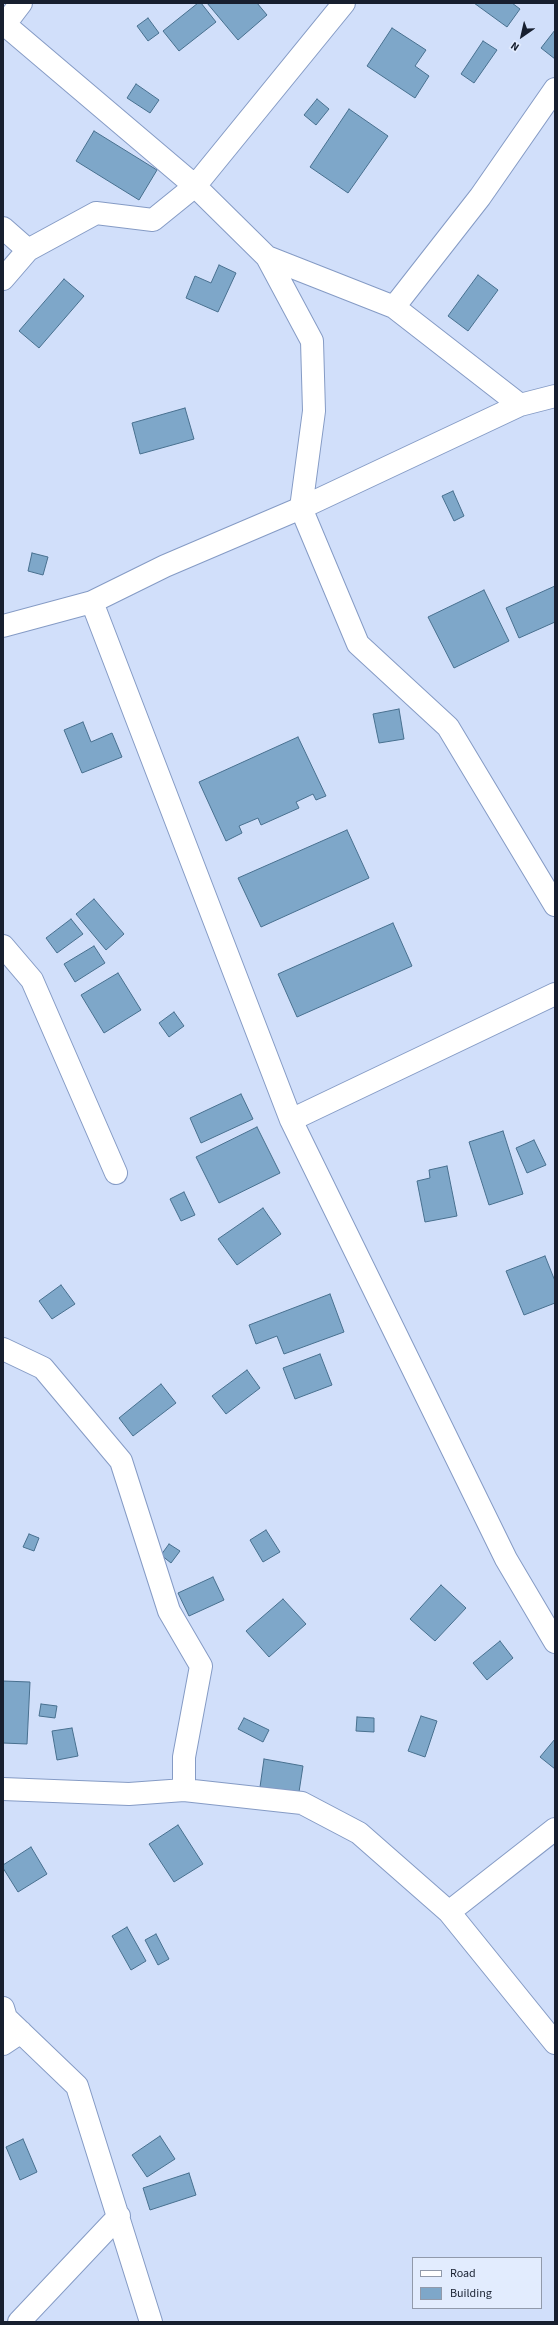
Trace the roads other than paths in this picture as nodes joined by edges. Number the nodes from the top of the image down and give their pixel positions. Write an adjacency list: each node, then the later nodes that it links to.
1 (21, 3): 3 (street)
2 (344, 3): 5 (street)
3 (4, 24): 5 (street)
4 (555, 89): 10 (street)
5 (195, 186): 7 (street); 8 (street)
6 (3, 228): 7 (street)
7 (28, 250): 9 (street)
8 (267, 257): 10 (street); 13 (street)
9 (3, 279)
10 (394, 307): 12 (street)
11 (555, 396): 12 (street)
12 (520, 405): 13 (street)
13 (301, 508): 14 (street); 16 (street)
14 (92, 602): 15 (street); 19 (street)
15 (3, 626)
16 (555, 905)
17 (3, 946): 20 (street)
18 (555, 994): 19 (street)
19 (291, 1120): 22 (street)
20 (116, 1173)
21 (3, 1348): 24 (street)
22 (555, 1642)
23 (3, 1789): 24 (street)
24 (184, 1790): 26 (street)
25 (555, 1829): 26 (street)
26 (449, 1912): 29 (street)
27 (3, 2008): 28 (street)
28 (21, 2032): 30 (street); 31 (street)
29 (555, 2043)
30 (3, 2044)
31 (119, 2216): 32 (street); 33 (street)
32 (19, 2322)
33 (151, 2322)

